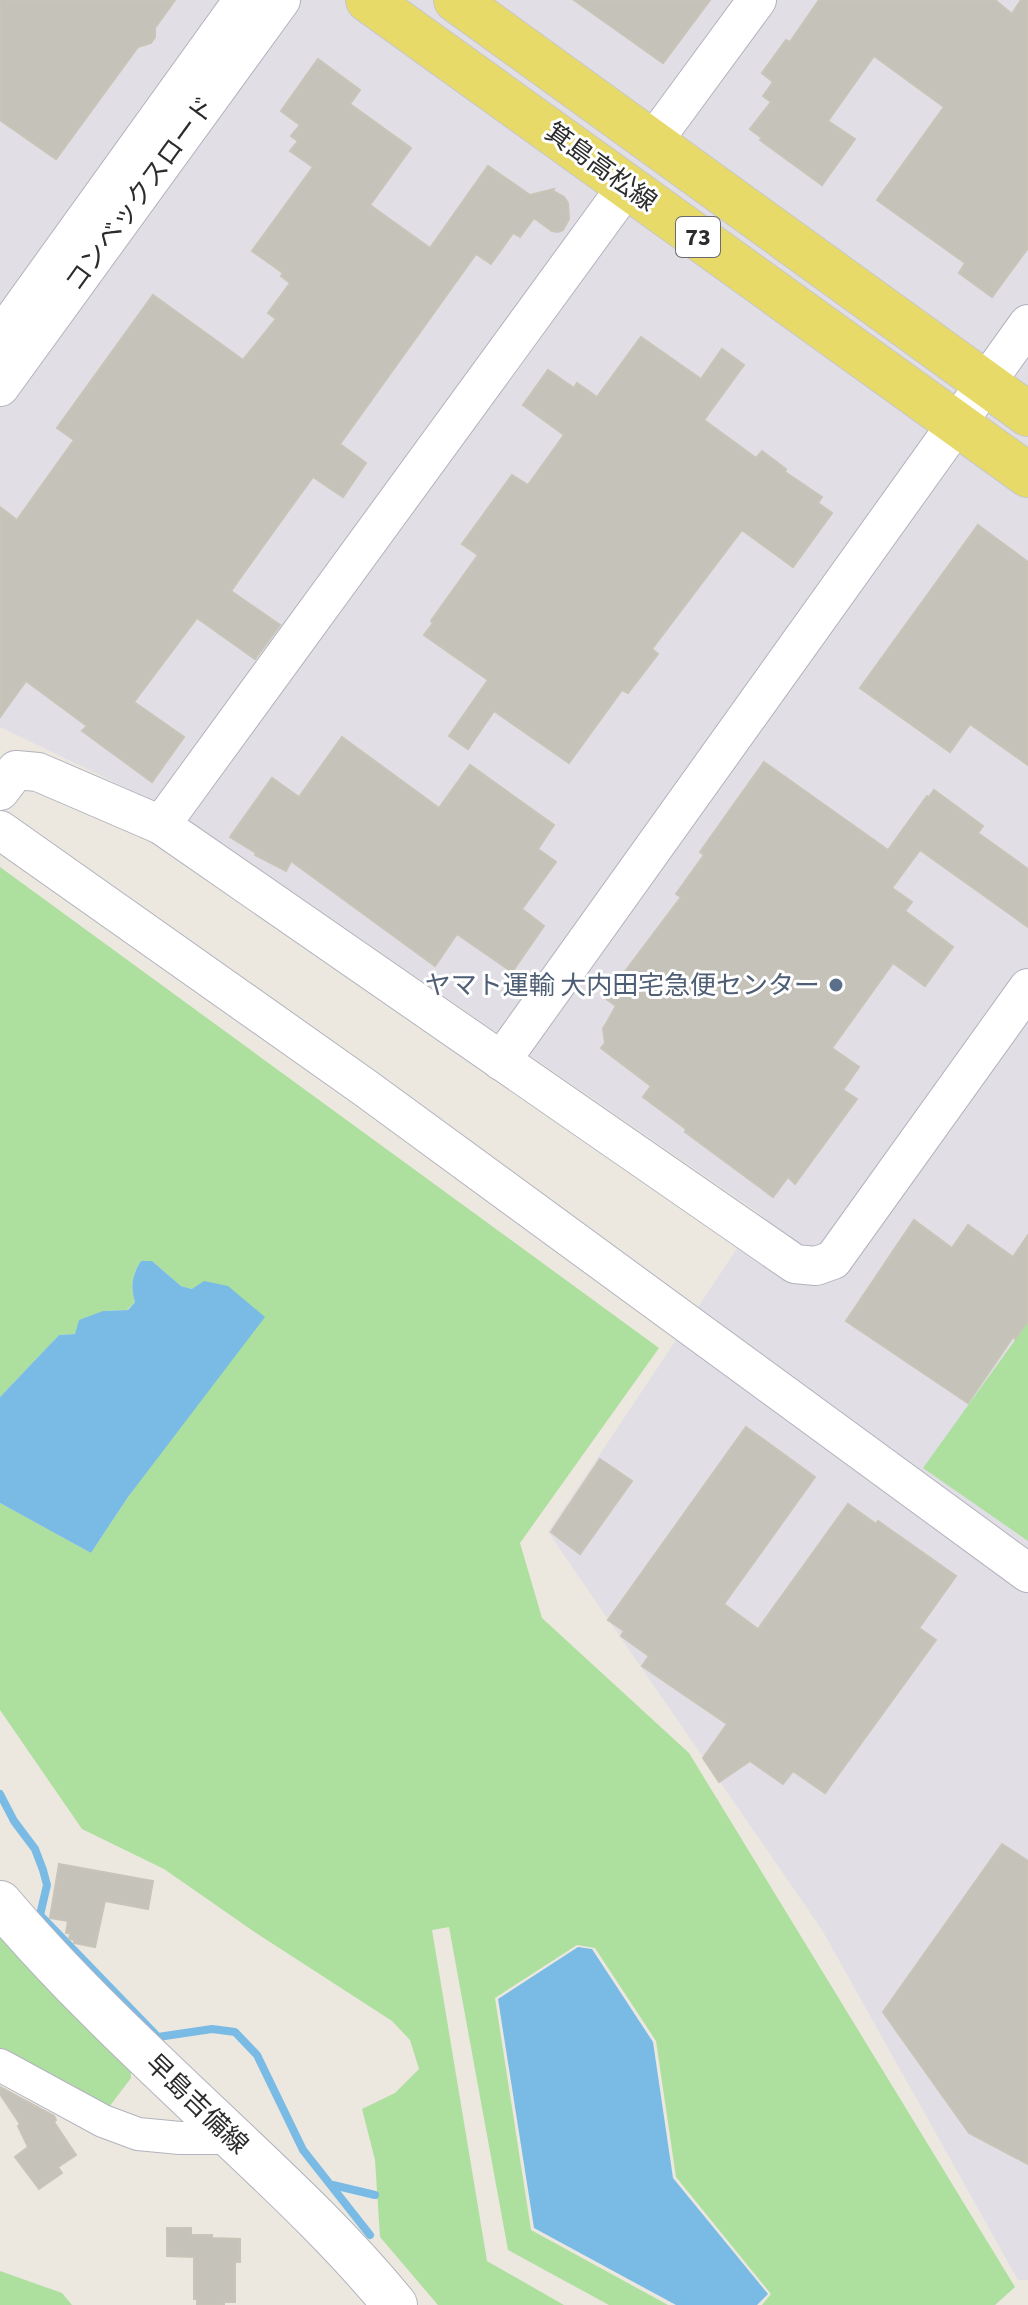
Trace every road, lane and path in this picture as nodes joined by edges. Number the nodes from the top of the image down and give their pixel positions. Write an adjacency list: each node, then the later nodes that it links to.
1 (243, 0): 9 (street, コンベックスロード)
2 (281, 0): 11 (street, コンベックスロード)
3 (368, 0): 7 (main road, 箕島高松線 / 73)
4 (456, 0): 6 (main road, 箕島高松線 / 73)
5 (757, 0): 6 (street)
6 (652, 143): 10 (main road, 箕島高松線 / 73)
7 (627, 186): 13 (main road, 箕島高松線 / 73); 16 (street)
8 (1028, 324): 10 (street)
9 (0, 338)
10 (986, 383): 12 (main road, 箕島高松線 / 73); 13 (street)
11 (0, 387)
12 (1028, 414)
13 (957, 424): 14 (main road, 箕島高松線 / 73); 19 (street)
14 (1028, 475)
15 (0, 791): 16 (street)
16 (161, 825): 19 (street)
17 (0, 830): 20 (street)
18 (1028, 988): 19 (street)
19 (501, 1061)
20 (1028, 1573)
21 (0, 1903): 23 (main road, 早島吉備線)
22 (0, 2065): 23 (street)
23 (233, 2138): 24 (main road, 早島吉備線)
24 (395, 2305)

